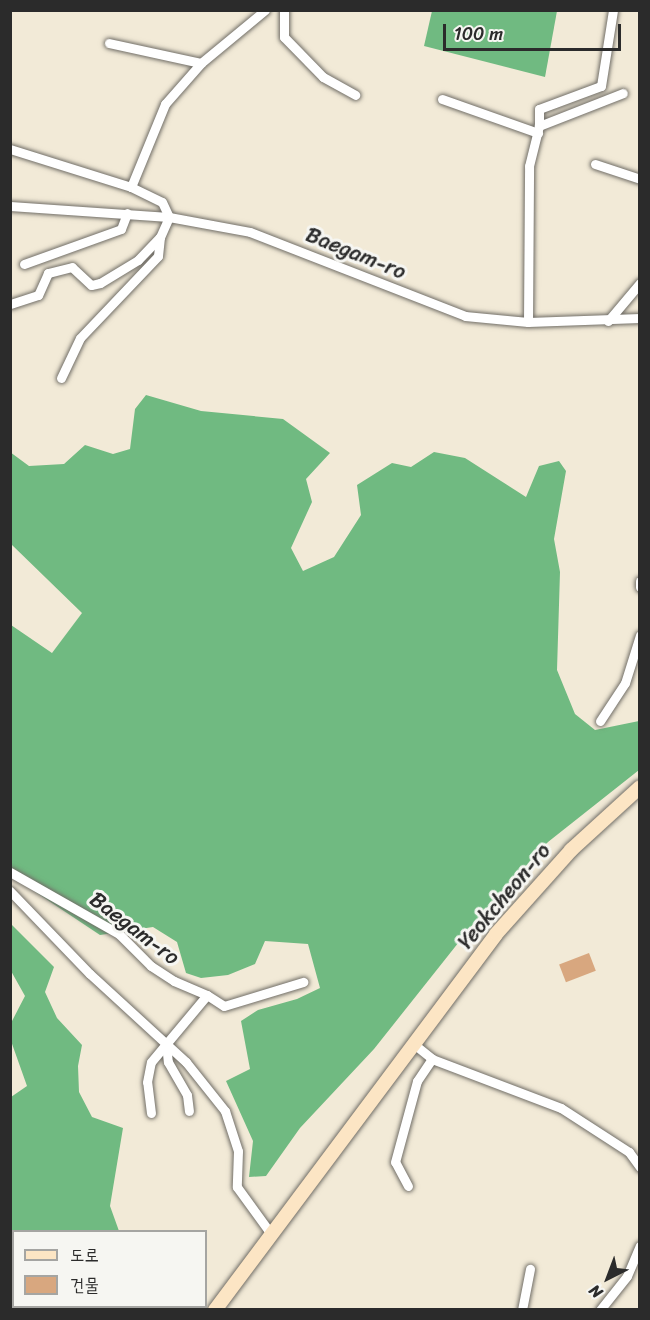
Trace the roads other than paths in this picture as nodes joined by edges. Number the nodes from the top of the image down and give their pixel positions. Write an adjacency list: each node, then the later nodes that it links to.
1 (265, 10): 5 (street)
2 (284, 10): 7 (street)
3 (613, 10): 9 (street)
4 (110, 43): 5 (street)
5 (201, 63): 13 (street)
6 (623, 93): 9 (street)
7 (355, 95)
8 (442, 99): 9 (street)
9 (538, 130): 23 (street)
10 (10, 149): 13 (street)
11 (595, 164): 12 (street)
12 (639, 179)
13 (131, 187): 16 (street)
14 (10, 206): 15 (street, Baegam-ro)
15 (127, 213): 16 (street, Baegam-ro); 18 (street)
16 (169, 217): 17 (street); 23 (street, Baegam-ro)
17 (160, 237): 20 (street); 24 (street)
18 (24, 264)
19 (639, 283): 22 (street)
20 (10, 304)
21 (638, 320): 22 (street, Baegam-ro)
22 (608, 321): 23 (street, Baegam-ro)
23 (528, 322)
24 (61, 378)
25 (639, 581): 26 (street)
26 (639, 587)
27 (639, 635): 28 (street)
28 (600, 720)
29 (639, 787): 35 (street, Yeokcheon-ro)
30 (10, 872): 33 (street, Baegam-ro)
31 (10, 891): 34 (street)
32 (303, 982): 33 (street, Baegam-ro)
33 (207, 994): 34 (street)
34 (166, 1044): 37 (street); 38 (street); 41 (street)
35 (415, 1045): 36 (street); 41 (street, Yeokcheon-ro)
36 (432, 1059): 39 (street); 40 (street)
37 (189, 1111)
38 (151, 1113)
39 (639, 1167)
40 (408, 1186)
41 (272, 1234): 44 (street, Yeokcheon-ro)
42 (639, 1246): 46 (street)
43 (530, 1269): 45 (street)
44 (215, 1310)
45 (522, 1310)
46 (600, 1310)

